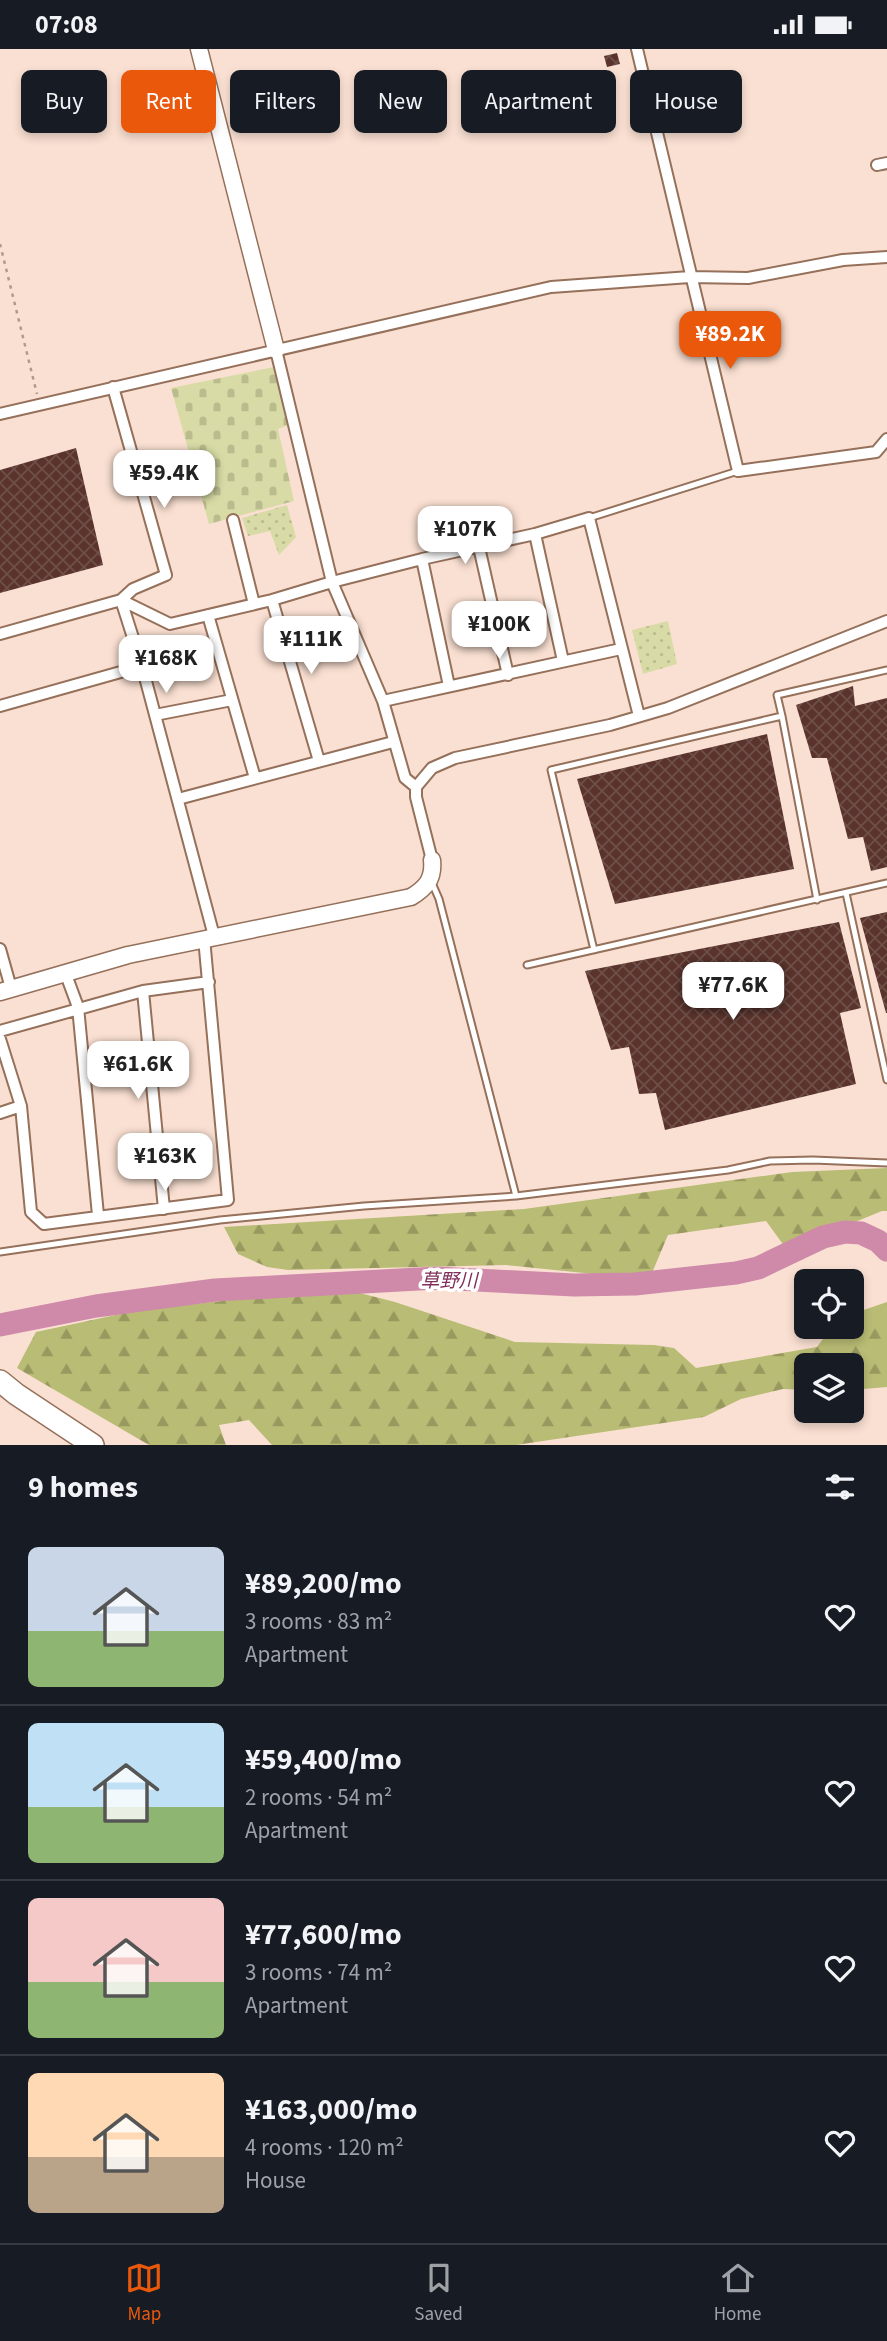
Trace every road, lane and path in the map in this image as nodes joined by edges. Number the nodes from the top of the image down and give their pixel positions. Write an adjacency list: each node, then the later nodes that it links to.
1 (199, 49): 6 (street)
2 (637, 49): 5 (street)
3 (0, 244): 8 (path)
4 (887, 257): 5 (street)
5 (690, 277): 6 (street); 11 (street)
6 (276, 350): 7 (street); 17 (street)
7 (113, 387): 8 (street); 18 (street)
8 (39, 404): 9 (street)
9 (0, 414)
10 (887, 439): 11 (street)
11 (738, 471): 12 (lane)
12 (589, 518): 14 (street); 24 (street)
13 (233, 520): 20 (street)
14 (536, 534): 15 (street); 25 (street)
15 (479, 547): 16 (street); 28 (street)
16 (422, 559): 17 (street); 29 (street)
17 (332, 582): 19 (street); 31 (street)
18 (121, 600): 21 (street); 23 (street); 26 (street)
19 (272, 600): 20 (street); 37 (street)
20 (254, 604): 21 (street)
21 (208, 615): 30 (street)
22 (887, 621): 34 (street)
23 (0, 634)
24 (621, 649): 25 (street); 34 (street)
25 (563, 661): 28 (street)
26 (142, 666): 32 (street); 33 (street)
27 (887, 670): 35 (lane)
28 (508, 675): 29 (street)
29 (449, 686): 31 (street)
30 (232, 700): 33 (street); 38 (street)
31 (383, 701): 36 (street)
32 (0, 706)
33 (155, 715): 40 (street)
34 (639, 716): 39 (street)
35 (782, 716): 45 (lane); 48 (lane)
36 (393, 742): 37 (street); 39 (street)
37 (319, 761): 38 (street)
38 (255, 778): 40 (street)
39 (416, 787): 41 (street)
40 (178, 799): 46 (street)
41 (432, 860): 42 (street)
42 (431, 880): 46 (street); 61 (lane)
43 (887, 883): 44 (lane)
44 (846, 893): 45 (lane); 57 (lane)
45 (817, 900): 48 (lane)
46 (209, 937): 50 (street); 51 (street)
47 (0, 949): 52 (street)
48 (594, 950): 49 (lane)
49 (527, 965)
50 (65, 972): 52 (street); 54 (street)
51 (209, 982): 53 (street); 62 (street)
52 (5, 990)
53 (143, 991): 54 (street); 62 (street)
54 (78, 1007): 55 (street); 63 (street)
55 (0, 1031)
56 (0, 1038): 58 (street)
57 (887, 1080)
58 (21, 1106): 59 (street); 63 (street)
59 (0, 1113)
60 (887, 1163): 61 (lane)
61 (516, 1196): 64 (lane)
62 (164, 1209): 63 (street)
63 (98, 1215)
64 (0, 1252)
65 (8, 1387): 66 (highway)
66 (93, 1445)

